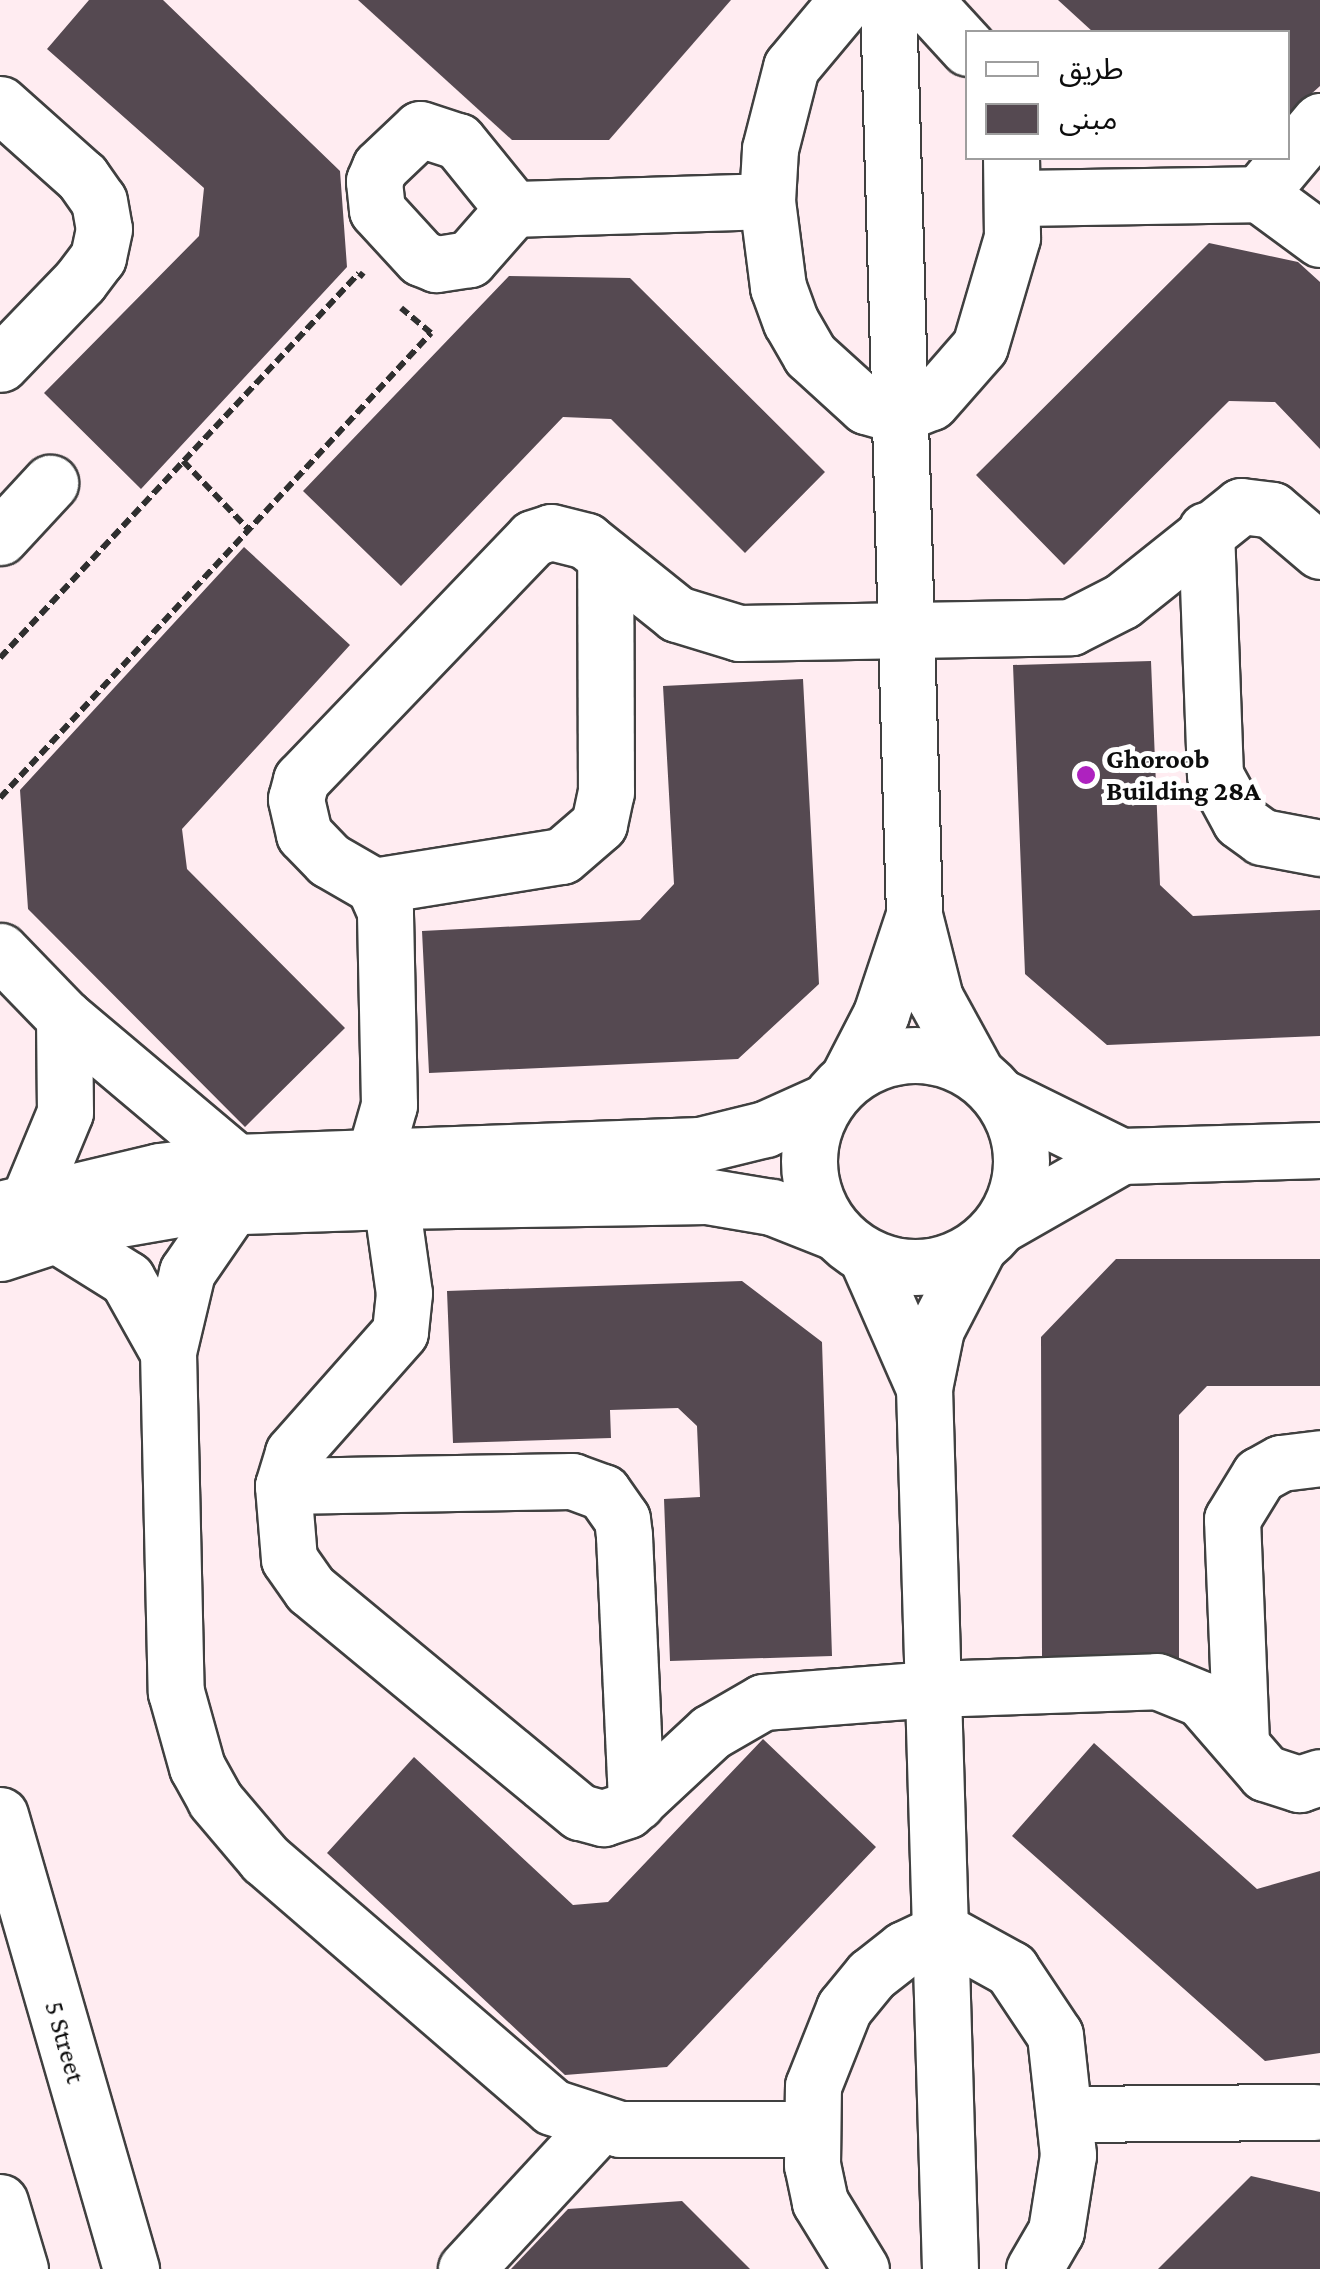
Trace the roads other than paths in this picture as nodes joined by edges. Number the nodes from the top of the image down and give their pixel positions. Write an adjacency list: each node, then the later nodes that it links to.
1 (847, 0): 11 (street)
2 (888, 0): 15 (street)
3 (924, 0): 4 (street)
4 (965, 45)
5 (0, 104): 14 (street)
6 (1320, 120): 7 (street)
7 (1290, 156)
8 (1287, 160): 10 (street)
9 (1013, 178): 10 (street); 15 (street)
10 (1259, 194): 13 (street)
11 (767, 200): 12 (street); 15 (street)
12 (514, 209)
13 (1320, 239)
14 (0, 364)
15 (898, 415): 21 (street)
16 (50, 483): 18 (street)
17 (1206, 530): 19 (street); 21 (street); 22 (street)
18 (0, 537)
19 (1320, 551)
20 (605, 557): 21 (street); 23 (street); 23 (street)
21 (903, 632): 24 (street)
22 (1320, 848)
23 (374, 886): 31 (street)
24 (914, 915): 27 (street); 28 (street)
25 (0, 951): 26 (street)
26 (64, 1018): 32 (street); 33 (street)
27 (988, 1085): 28 (street); 30 (street); 34 (street)
28 (838, 1088): 31 (street); 35 (street)
29 (1320, 1150): 30 (street)
30 (1122, 1156): 34 (street)
31 (383, 1177): 32 (street); 35 (street); 40 (street)
32 (234, 1183): 33 (street); 37 (street)
33 (19, 1221): 36 (street); 37 (street)
34 (990, 1236): 35 (street); 38 (street)
35 (851, 1244): 38 (street)
36 (0, 1288)
37 (168, 1352): 49 (street)
38 (924, 1388): 41 (street)
39 (1320, 1458): 42 (street)
40 (283, 1486): 44 (street); 44 (street)
41 (932, 1689): 42 (street); 44 (street); 46 (street)
42 (1241, 1743): 43 (street)
43 (1320, 1777)
44 (636, 1803)
45 (0, 1815): 53 (street, 5 Street)
46 (942, 1932): 48 (street); 50 (street); 56 (street)
47 (1314, 2112): 48 (street)
48 (1068, 2114): 57 (street)
49 (598, 2126): 50 (street); 54 (street)
50 (810, 2129): 55 (street)
51 (0, 2202): 52 (street)
52 (20, 2269)
53 (131, 2269)
54 (466, 2269)
55 (861, 2269)
56 (950, 2269)
57 (1034, 2269)

